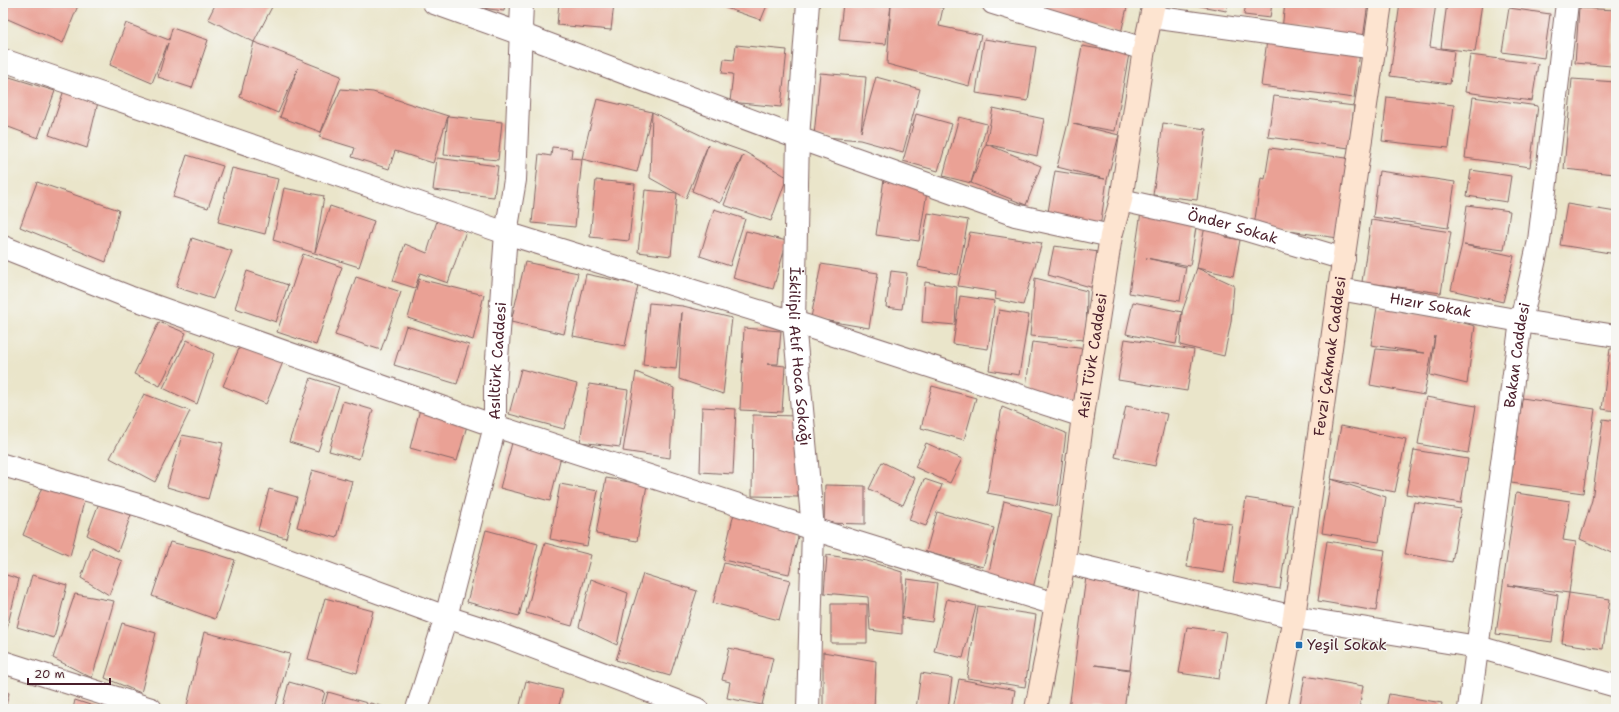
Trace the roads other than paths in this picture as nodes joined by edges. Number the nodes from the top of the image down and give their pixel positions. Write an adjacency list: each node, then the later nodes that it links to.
1 (434, 3): 8 (street)
2 (522, 3): 8 (street, Asıltürk Caddesi)
3 (808, 3): 12 (street, İskilipli Atıf Hoca Sokağı)
4 (993, 3): 10 (street)
5 (1381, 3): 9 (main road, Fevzi Çakmak Caddesi)
6 (1567, 3): 19 (street, Bakan Caddesi)
7 (1153, 10): 9 (street); 10 (main road, Asil Türk Caddesi)
8 (521, 34): 12 (street); 14 (street, Asıltürk Caddesi)
9 (1375, 48): 17 (main road, Fevzi Çakmak Caddesi)
10 (1144, 49): 13 (main road, Asil Türk Caddesi)
11 (3, 60): 14 (street)
12 (798, 138): 15 (street); 20 (street, İskilipli Atıf Hoca Sokağı)
13 (1121, 200): 15 (main road, Asil Türk Caddesi); 17 (street, Önder Sokak)
14 (506, 233): 20 (street); 23 (street, Asıltürk Caddesi)
15 (1111, 236): 22 (main road, Asil Türk Caddesi)
16 (3, 247): 23 (street)
17 (1344, 259): 18 (main road, Fevzi Çakmak Caddesi)
18 (1339, 289): 19 (street, Hızır Sokak); 29 (main road, Fevzi Çakmak Caddesi)
19 (1521, 321): 21 (street, Hızır Sokak); 30 (street, Bakan Caddesi)
20 (794, 322): 22 (street); 25 (street, İskilipli Atıf Hoca Sokağı)
21 (1616, 336)
22 (1083, 416): 26 (main road, Asil Türk Caddesi)
23 (495, 426): 25 (street); 28 (street, Asıltürk Caddesi)
24 (3, 465): 28 (street)
25 (813, 529): 27 (street); 36 (street, İskilipli Atıf Hoca Sokağı)
26 (1064, 562): 27 (main road, Asil Türk Caddesi); 29 (street)
27 (1055, 604): 37 (main road, Asil Türk Caddesi)
28 (446, 617): 34 (street, Asıltürk Caddesi); 35 (street)
29 (1294, 617): 30 (street); 38 (main road, Fevzi Çakmak Caddesi)
30 (1478, 647): 32 (street); 39 (street, Bakan Caddesi)
31 (3, 662): 33 (street)
32 (1616, 686)
33 (151, 709)
34 (416, 709)
35 (697, 709)
36 (808, 709)
37 (1036, 709)
38 (1276, 709)
39 (1469, 709)

